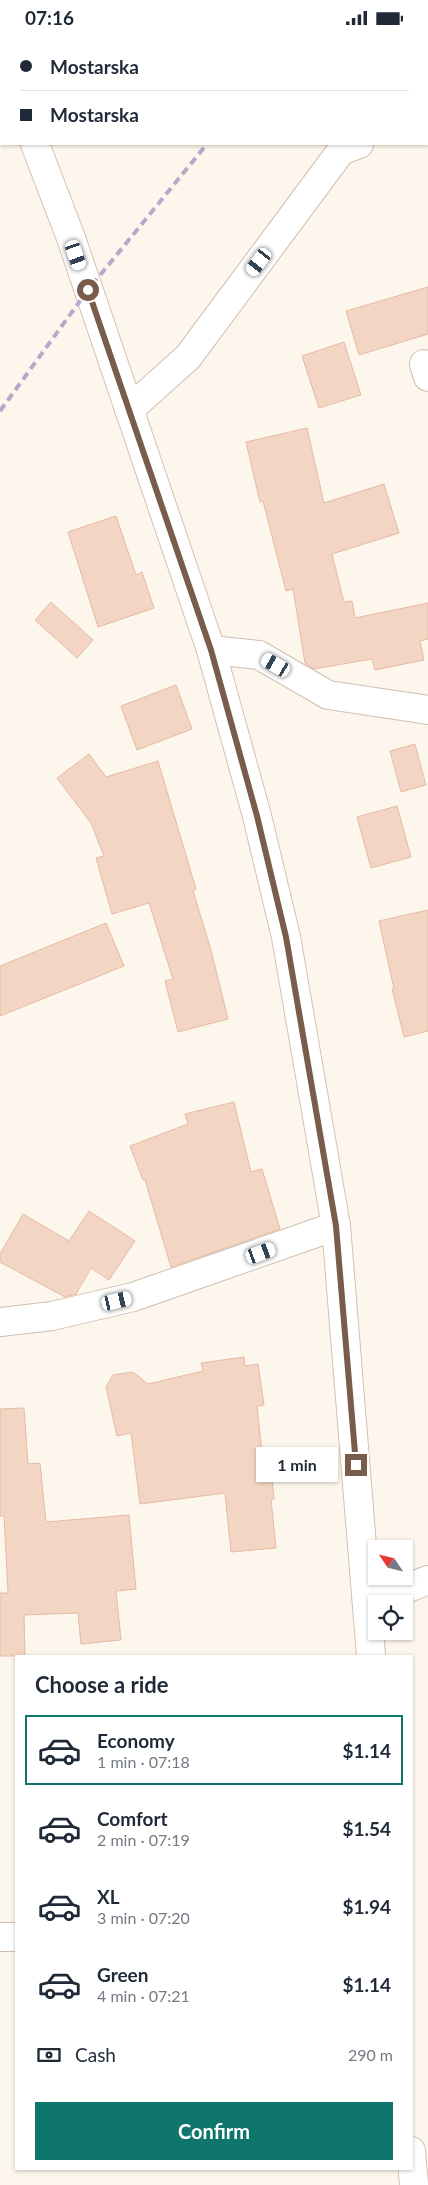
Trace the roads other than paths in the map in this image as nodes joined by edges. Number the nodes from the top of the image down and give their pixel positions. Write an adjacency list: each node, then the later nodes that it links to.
1 (35, 145): 3 (main road)
2 (356, 145): 3 (main road)
3 (129, 410): 4 (main road)
4 (211, 650): 5 (main road); 6 (main road)
5 (428, 710)
6 (336, 1226): 7 (main road); 9 (main road)
7 (0, 1322)
8 (428, 1580): 9 (main road)
9 (367, 1605): 10 (main road)
10 (371, 1655)
11 (0, 1937): 12 (main road)
12 (15, 1937)
13 (413, 2170): 14 (main road)
14 (414, 2185)

